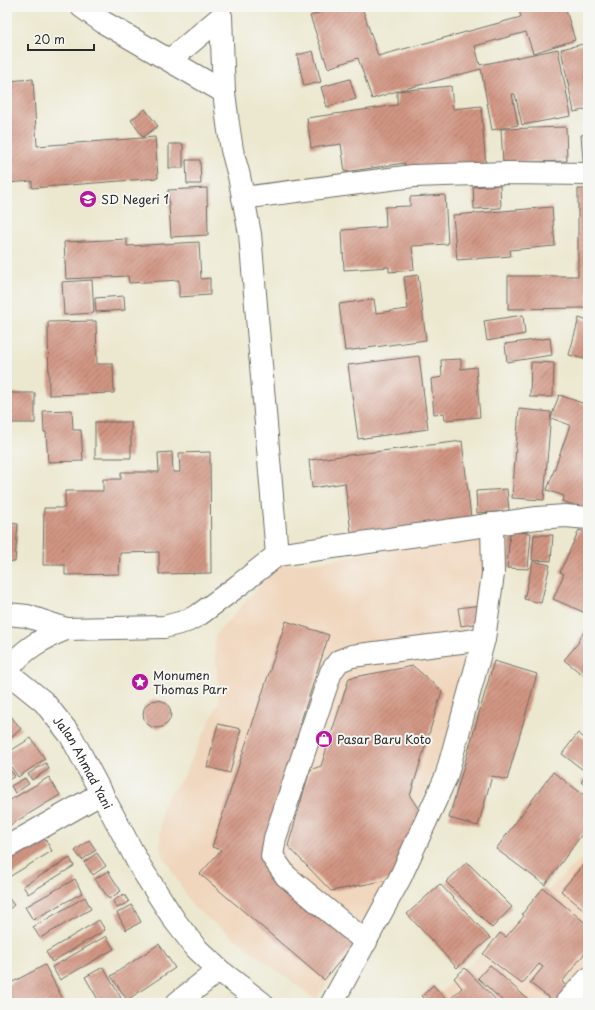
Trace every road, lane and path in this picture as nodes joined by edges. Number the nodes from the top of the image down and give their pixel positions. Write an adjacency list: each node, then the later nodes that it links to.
1 (82, 7): 3 (main road)
2 (222, 12): 3 (main road); 4 (main road)
3 (170, 60): 4 (main road)
4 (224, 92): 6 (main road)
5 (588, 174): 6 (main road)
6 (243, 198): 9 (main road)
7 (588, 518): 8 (main road)
8 (492, 524): 9 (main road); 12 (main road)
9 (277, 555): 11 (main road)
10 (7, 614): 11 (main road)
11 (66, 629): 13 (main road)
12 (484, 639): 16 (main road); 16 (main road)
13 (7, 671): 14 (main road, Jalan Ahmad Yani)
14 (102, 793): 15 (main road); 17 (main road, Jalan Ahmad Yani)
15 (7, 847)
16 (366, 942): 21 (main road)
17 (219, 970): 19 (main road, Jalan Ahmad Yani); 20 (main road)
18 (588, 979): 22 (main road)
19 (257, 1002)
20 (176, 1003)
21 (332, 1003)
22 (566, 1003)

